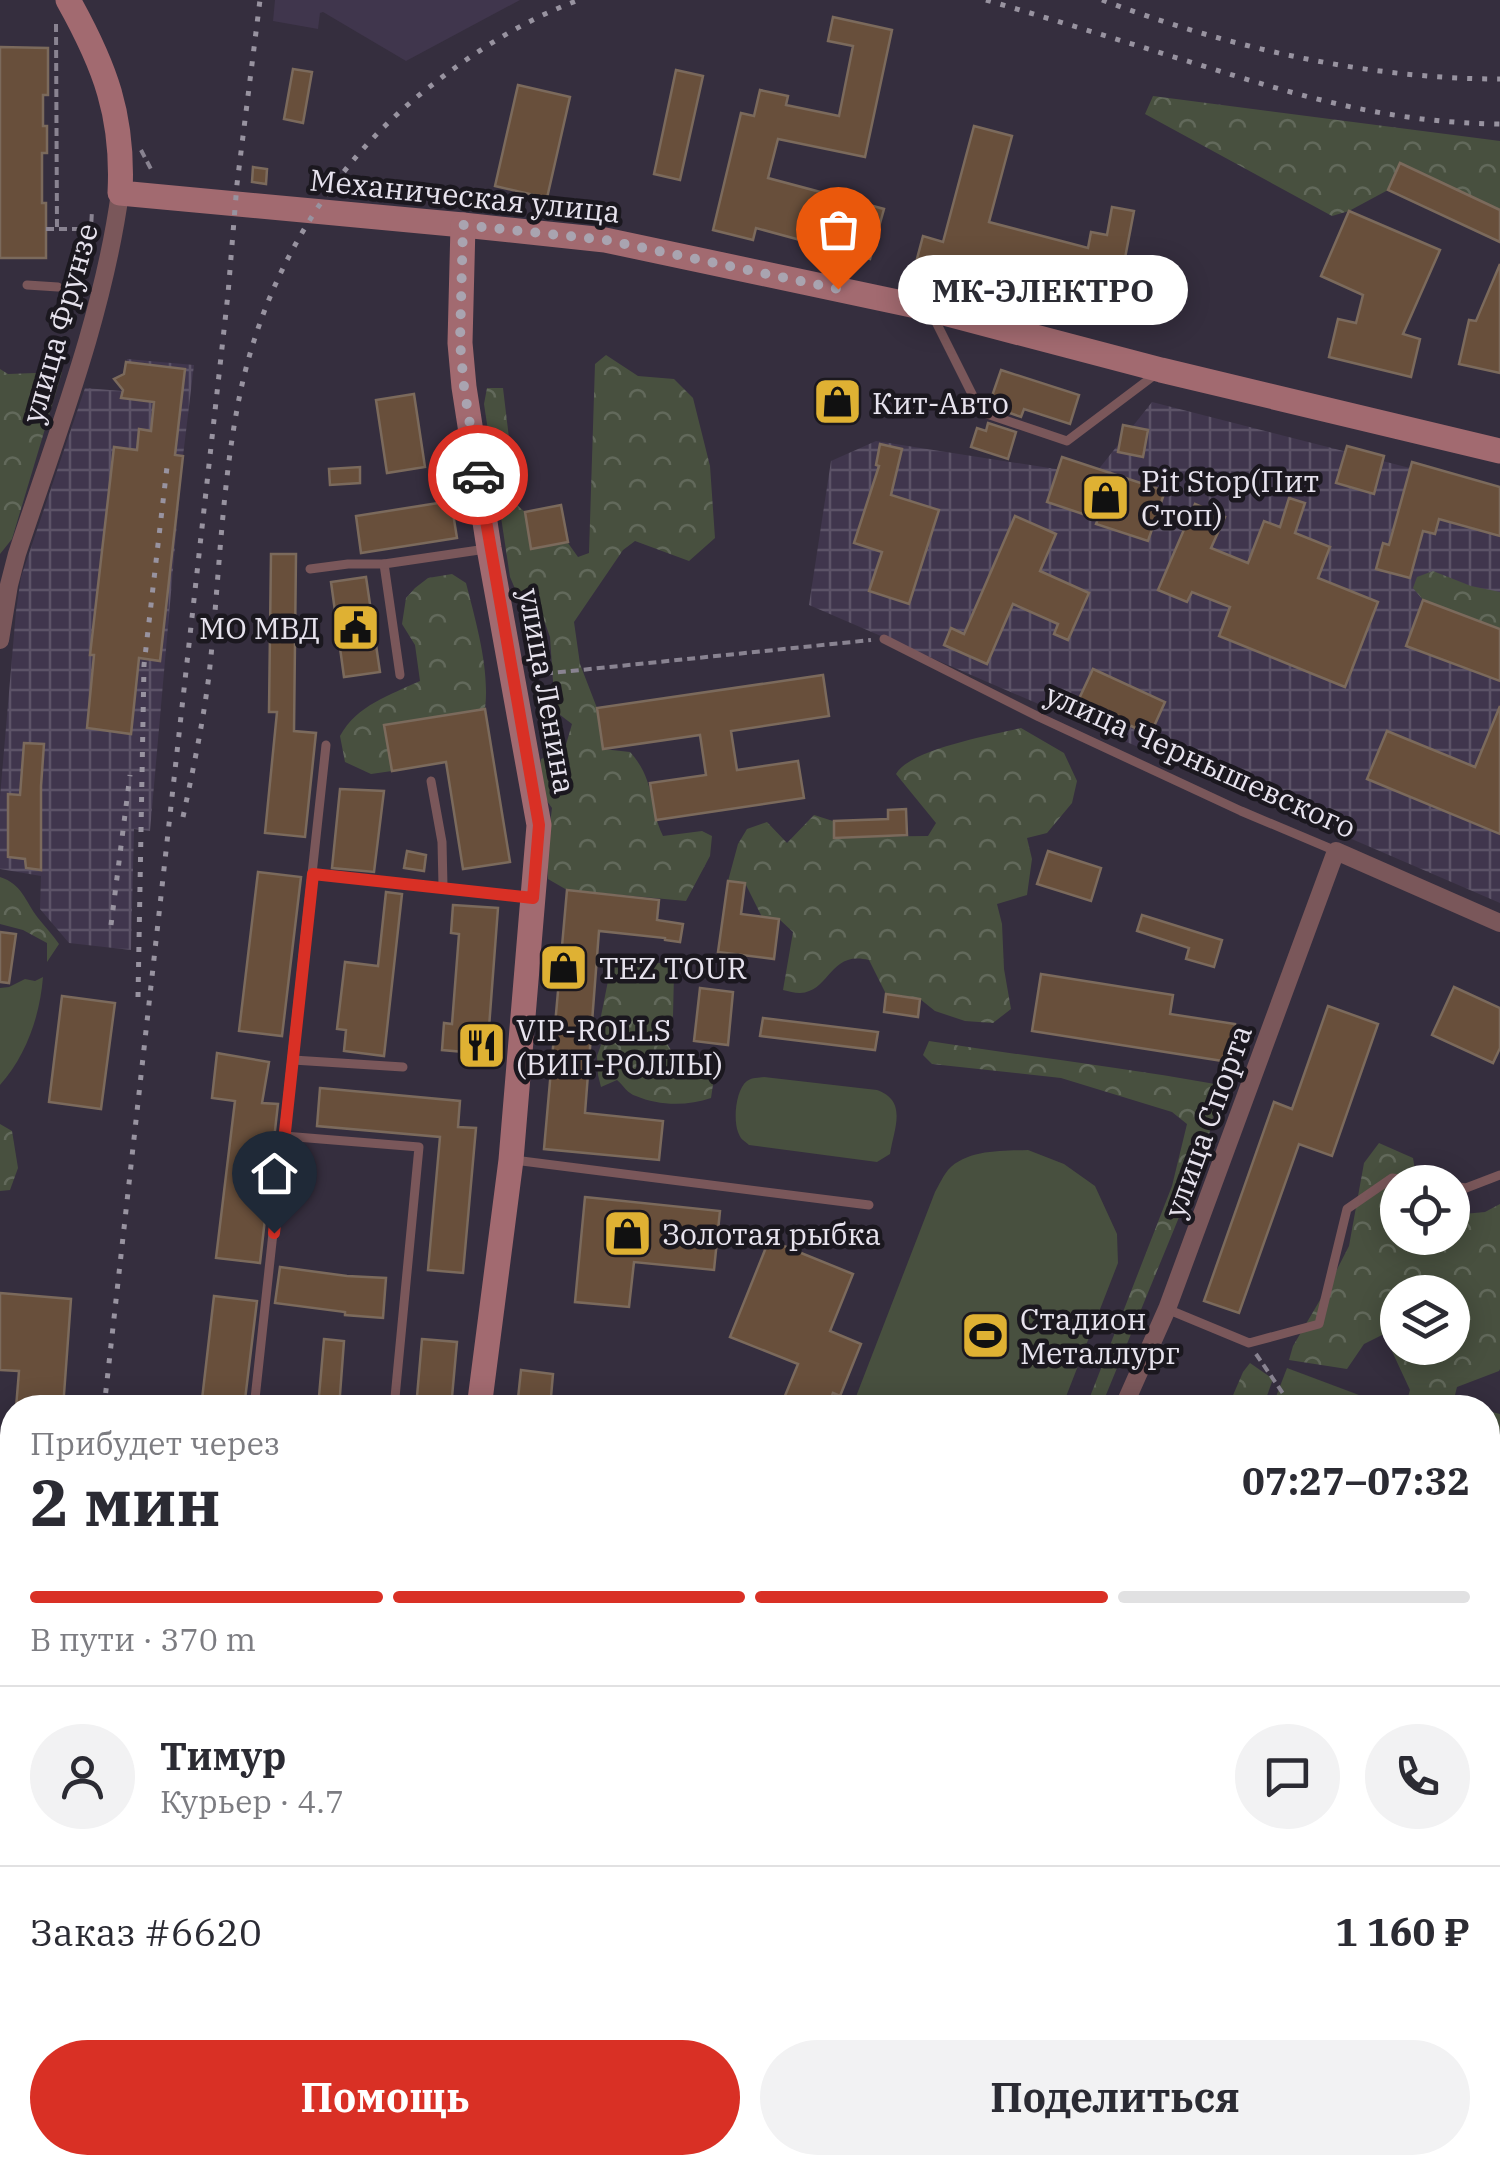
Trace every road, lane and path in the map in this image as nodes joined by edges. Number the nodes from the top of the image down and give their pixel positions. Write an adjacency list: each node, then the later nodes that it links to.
1 (62, 10): 2 (main road); 6 (path)
2 (120, 193): 4 (main road, Механическая улица); 18 (street, улица Фрунзе)
3 (92, 210): 7 (path)
4 (463, 225): 11 (main road, Механическая улица); 14 (main road, улица Ленина)
5 (46, 229): 6 (path)
6 (57, 229): 7 (path)
7 (91, 229): 8 (path)
8 (90, 244)
9 (27, 285): 10 (lane)
10 (58, 287)
11 (930, 310): 12 (main road, Механическая улица); 12 (lane)
12 (1160, 370): 13 (main road, Механическая улица)
13 (1500, 450)
14 (489, 548): 15 (lane); 20 (main road, улица Ленина)
15 (384, 564): 16 (lane); 19 (lane)
16 (310, 569)
17 (884, 639): 20 (path); 23 (lane, улица Чернышевского)
18 (0, 640)
19 (400, 675)
20 (512, 677): 26 (main road, улица Ленина)
21 (326, 744): 24 (lane)
22 (431, 781): 25 (lane)
23 (1336, 851): 27 (street, улица Чернышевского); 36 (street, улица Спорта)
24 (313, 874): 25 (lane); 28 (lane)
25 (443, 886): 26 (lane)
26 (533, 898): 31 (main road, улица Ленина)
27 (1500, 923)
28 (293, 1060): 29 (lane); 30 (lane)
29 (403, 1068)
30 (284, 1136): 38 (lane); 39 (lane)
31 (511, 1160): 35 (lane); 40 (main road, улица Ленина)
32 (1500, 1175): 34 (lane)
33 (1380, 1186): 37 (lane)
34 (1470, 1186)
35 (869, 1204)
36 (1167, 1309): 37 (lane); 41 (street, улица Спорта)
37 (1249, 1342): 42 (path)
38 (255, 1395)
39 (395, 1395)
40 (480, 1395)
41 (1129, 1395)
42 (1284, 1395)

